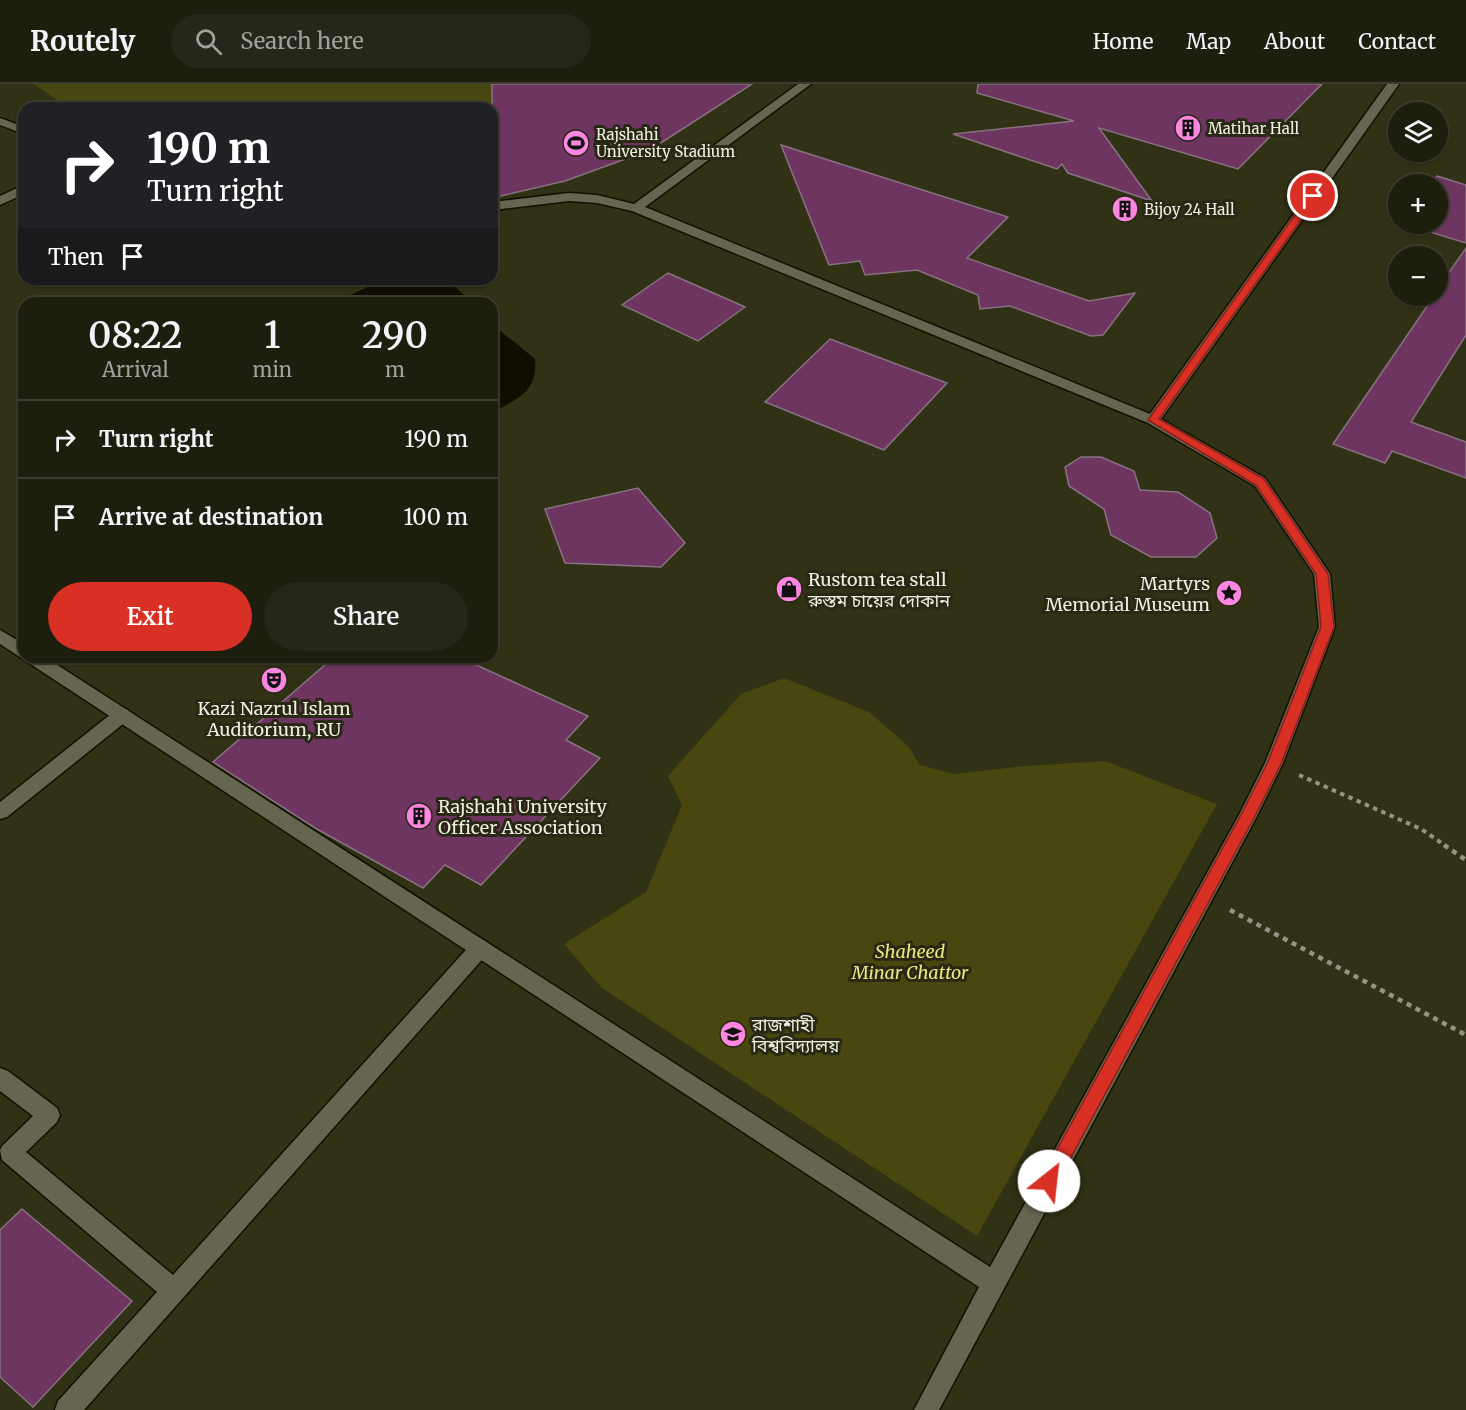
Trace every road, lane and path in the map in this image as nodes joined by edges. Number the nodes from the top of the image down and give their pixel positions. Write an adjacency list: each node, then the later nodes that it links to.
1 (805, 84): 8 (street)
2 (1393, 84): 9 (street)
3 (0, 121): 4 (street)
4 (18, 128)
5 (18, 192): 6 (street)
6 (0, 201)
7 (498, 205): 8 (street)
8 (636, 208): 9 (street)
9 (1153, 420): 14 (street)
10 (0, 636): 11 (street)
11 (18, 648)
12 (41, 663): 13 (street)
13 (122, 715): 15 (street); 18 (street)
14 (1274, 764): 16 (path); 17 (street)
15 (0, 812)
16 (1466, 860)
17 (1204, 896): 19 (path); 21 (street)
18 (480, 948): 21 (street); 22 (street)
19 (1466, 1035)
20 (0, 1078): 22 (street)
21 (994, 1282): 24 (street)
22 (174, 1291): 23 (street)
23 (67, 1410)
24 (926, 1410)

